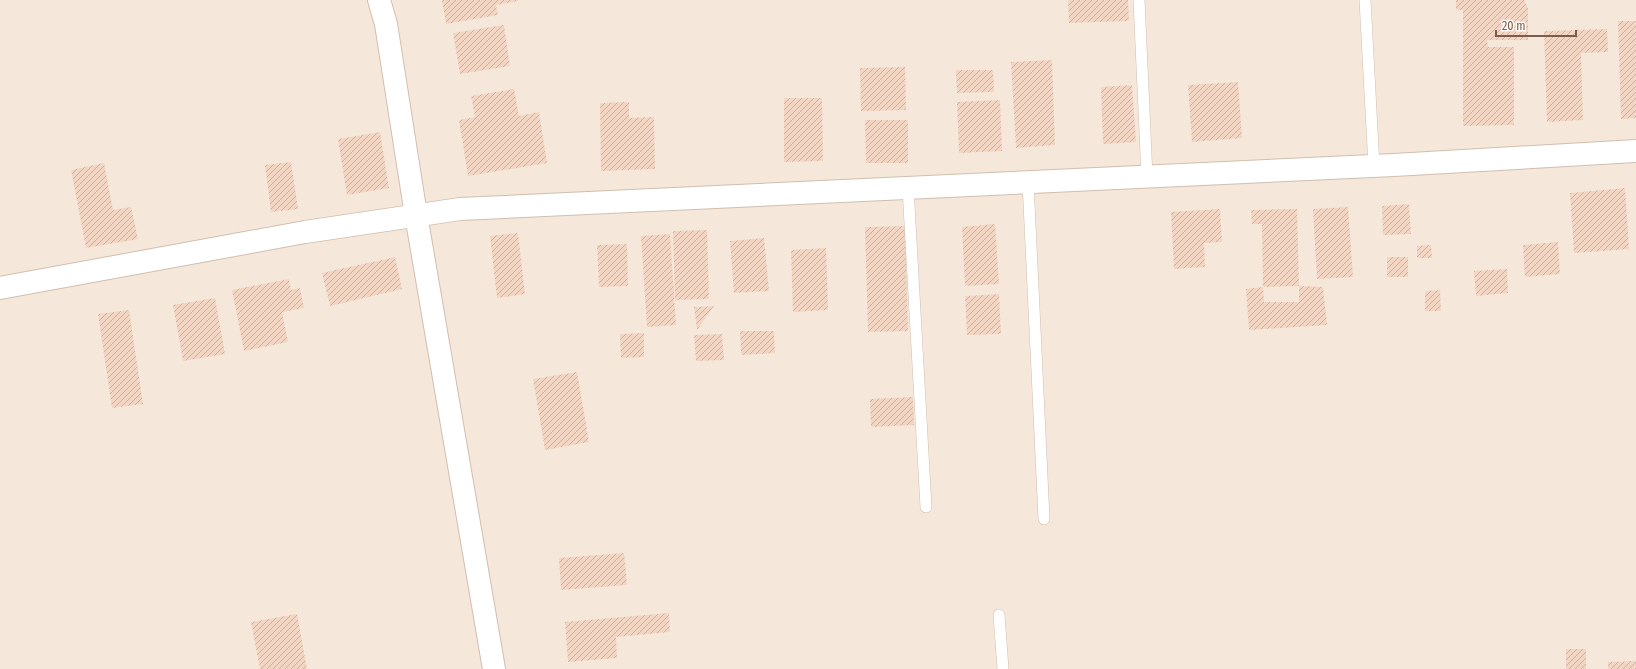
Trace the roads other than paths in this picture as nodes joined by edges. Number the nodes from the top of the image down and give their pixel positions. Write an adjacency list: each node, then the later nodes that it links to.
1 (379, 0): 9 (street)
2 (1140, 0): 6 (lane)
3 (1365, 0): 5 (lane)
4 (1636, 151): 5 (street)
5 (1374, 166): 6 (street)
6 (1147, 177): 7 (street)
7 (1028, 182): 8 (street); 12 (lane)
8 (908, 188): 9 (street); 11 (lane)
9 (416, 215): 10 (street); 14 (street)
10 (0, 288)
11 (926, 507)
12 (1044, 519)
13 (998, 615): 15 (lane)
14 (494, 669)
15 (1003, 669)

